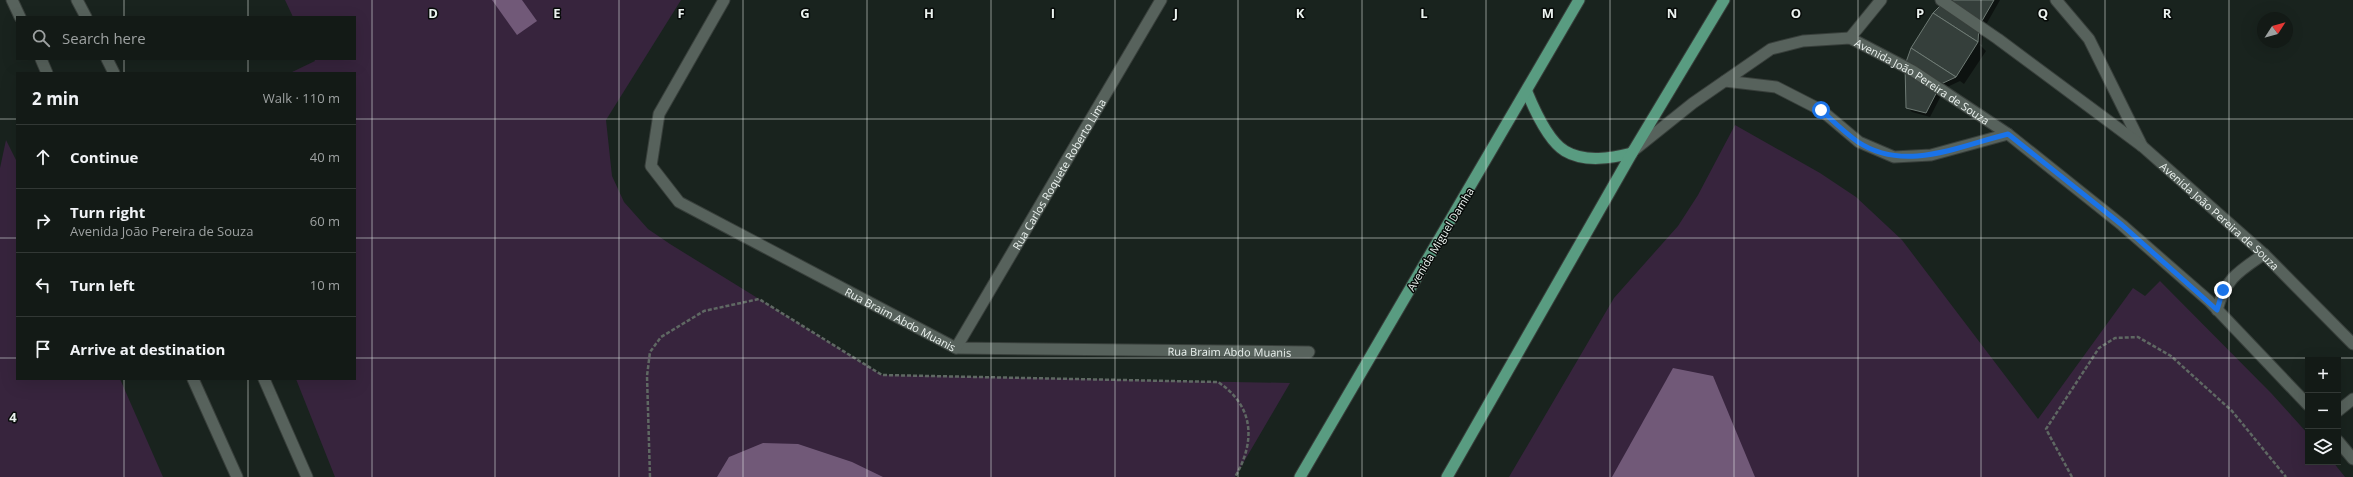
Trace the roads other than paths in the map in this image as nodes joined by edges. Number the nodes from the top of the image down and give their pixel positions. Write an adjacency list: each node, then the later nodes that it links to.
1 (12, 0): 10 (street)
2 (77, 0): 11 (street)
3 (724, 0): 25 (street, Rua Braim Abdo Muanis)
4 (1161, 0): 25 (street, Rua Carlos Roquete Roberto Lima)
5 (1579, 0): 18 (main road, Avenida Miguel Damha)
6 (1724, 0): 21 (main road)
7 (1881, 0): 12 (street)
8 (1942, 0): 20 (street, Avenida João Pereira de Souza)
9 (2056, 0): 20 (street)
10 (20, 16)
11 (85, 16)
12 (1850, 38): 17 (street, Avenida João Pereira de Souza); 19 (street, Avenida João Pereira de Souza)
13 (41, 60): 15 (street)
14 (108, 60): 16 (street)
15 (47, 72)
16 (114, 72)
17 (1726, 81): 19 (street); 21 (street, Avenida João Pereira de Souza)
18 (1527, 92): 21 (main road); 36 (main road, Avenida Miguel Damha)
19 (2008, 134): 23 (street, Avenida João Pereira de Souza)
20 (2142, 146): 22 (street, Avenida João Pereira de Souza)
21 (1632, 153): 37 (main road)
22 (2264, 254): 23 (street); 24 (street, Avenida João Pereira de Souza)
23 (2217, 310): 30 (street, Avenida João Pereira de Souza)
24 (2353, 344)
25 (956, 348): 26 (street, Rua Braim Abdo Muanis)
26 (1309, 352)
27 (193, 380): 34 (street)
28 (264, 380): 35 (street)
29 (2353, 399): 31 (street)
30 (2305, 402)
31 (2341, 409)
32 (2341, 444): 33 (street)
33 (2353, 459)
34 (237, 477)
35 (307, 477)
36 (1300, 477)
37 (1447, 477)

